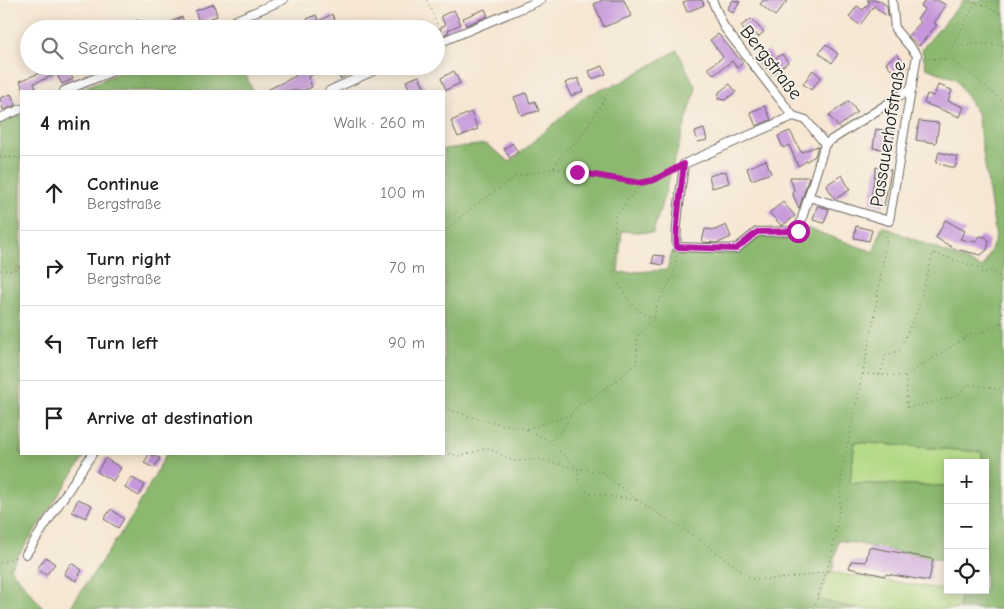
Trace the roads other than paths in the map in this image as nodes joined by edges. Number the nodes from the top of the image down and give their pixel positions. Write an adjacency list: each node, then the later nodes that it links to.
1 (284, 0): 5 (street)
2 (541, 0): 6 (street)
3 (712, 0): 13 (street, Bergstraße)
4 (892, 0): 9 (street, Passauerhofstraße)
5 (236, 20)
6 (445, 40)
7 (103, 75): 10 (street)
8 (364, 75): 11 (street)
9 (912, 88): 15 (street); 16 (street, Passauerhofstraße)
10 (66, 90)
11 (331, 90)
12 (20, 109): 14 (street)
13 (793, 116): 15 (street); 16 (street, Bergstraße)
14 (0, 118)
15 (825, 144): 16 (street)
16 (809, 198)
17 (91, 455): 18 (street)
18 (26, 554)

